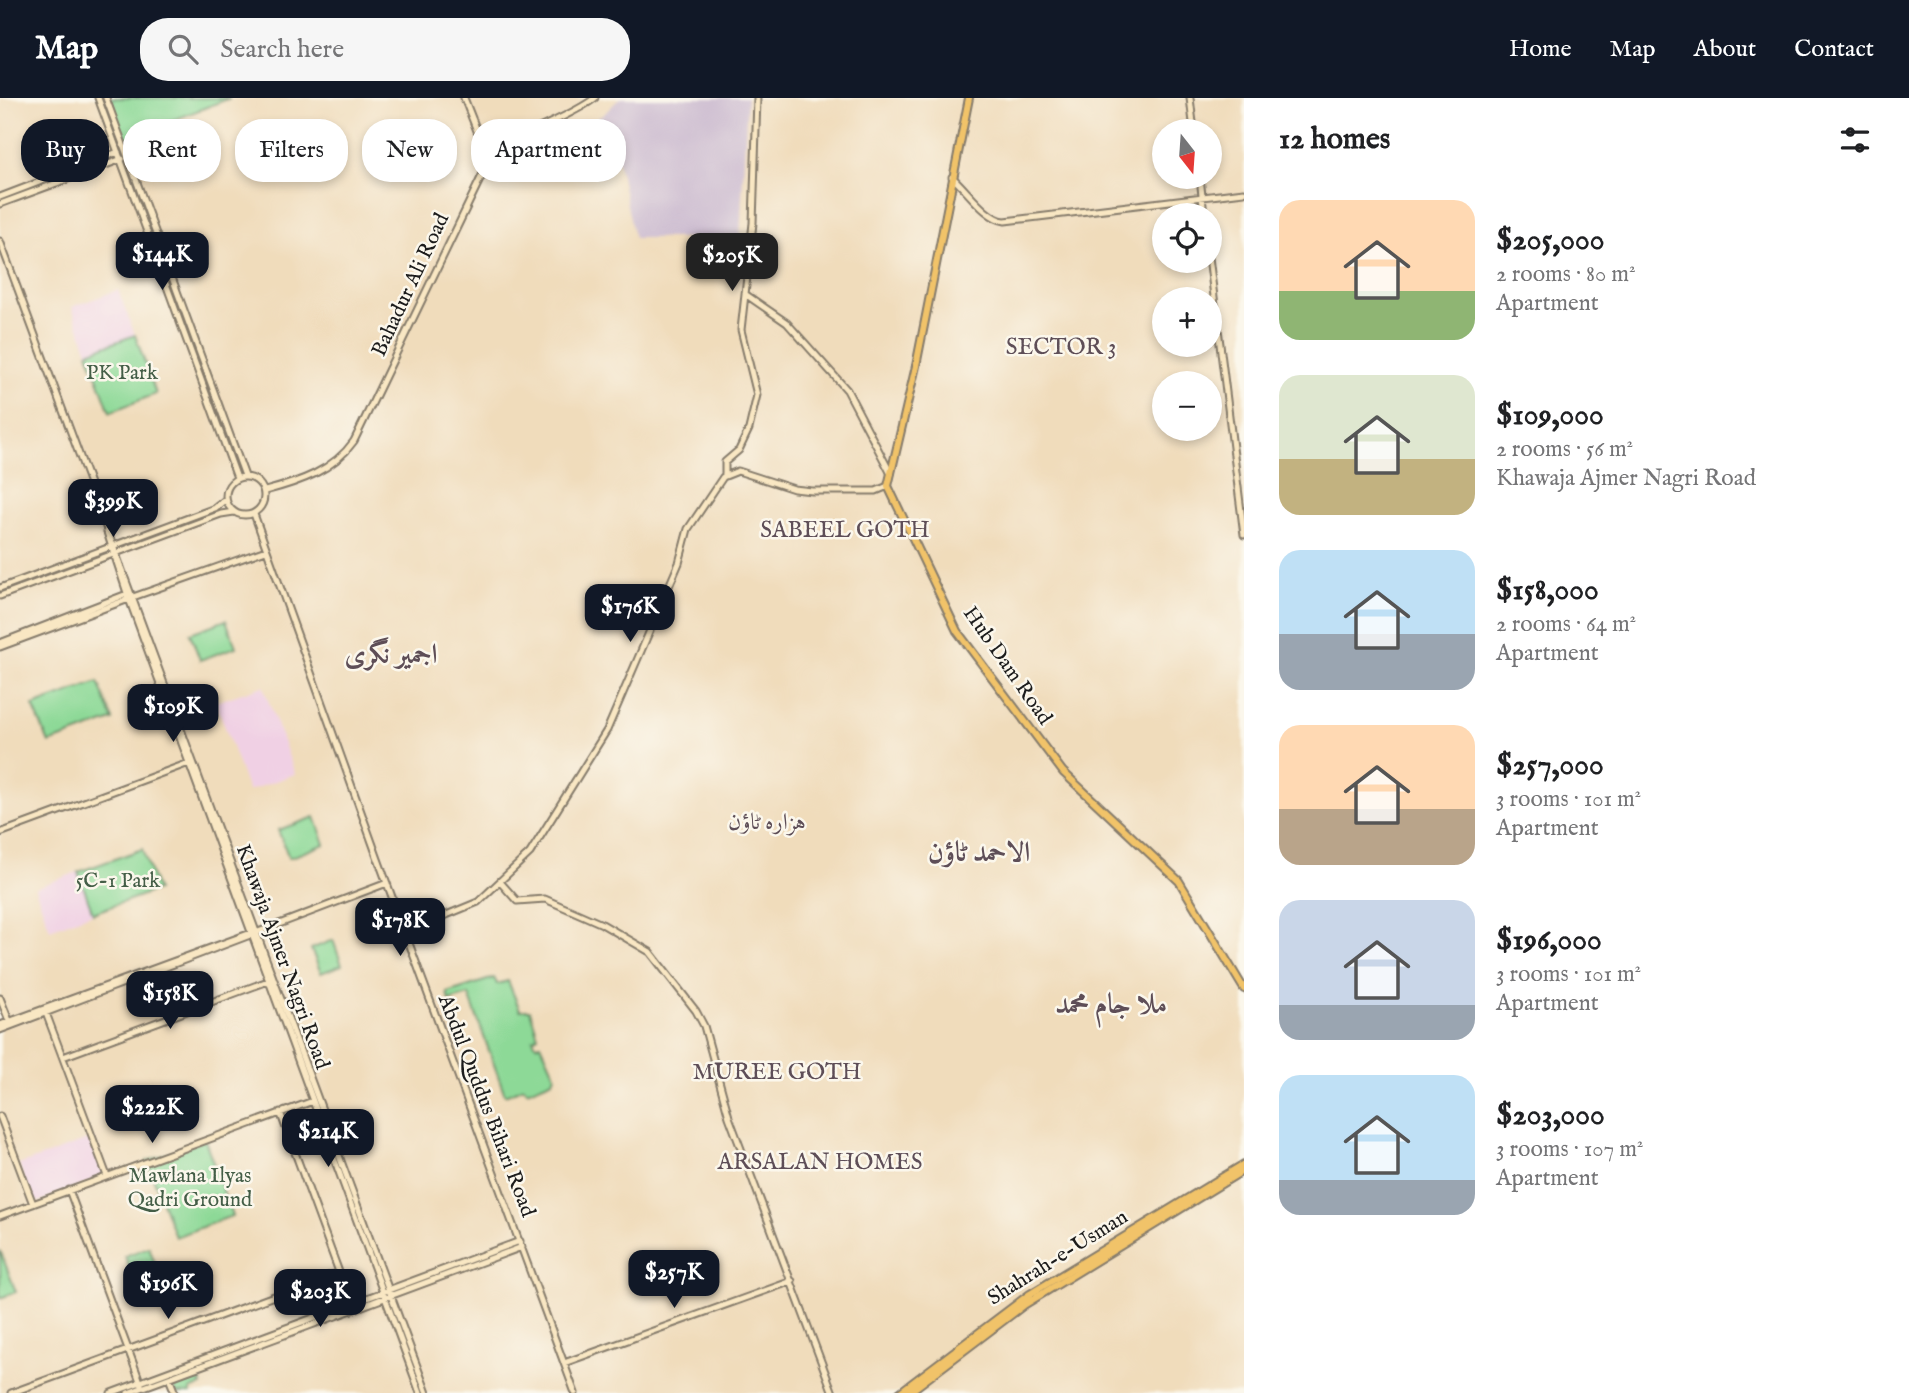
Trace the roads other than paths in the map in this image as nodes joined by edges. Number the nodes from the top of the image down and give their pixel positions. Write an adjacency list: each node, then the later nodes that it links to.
1 (98, 98): 13 (street)
2 (106, 98): 11 (street)
3 (464, 98): 8 (street)
4 (595, 98): 9 (street, Bahadur Ali Road)
5 (757, 98): 26 (street)
6 (969, 98): 15 (main road)
7 (1190, 98): 10 (street)
8 (472, 119)
9 (559, 119)
10 (1193, 119)
11 (123, 145)
12 (123, 151): 13 (street)
13 (118, 152): 14 (street); 20 (street)
14 (121, 159): 23 (street); 30 (street)
15 (952, 177): 21 (street); 27 (main road)
16 (137, 182): 28 (street)
17 (479, 182): 32 (street, Bahadur Ali Road)
18 (1201, 189): 21 (street)
19 (1244, 191): 21 (street)
20 (0, 197)
21 (1202, 197): 22 (street)
22 (1203, 203)
23 (0, 204)
24 (0, 241): 37 (street, Khawaja Ajmer Nagri Road)
25 (1211, 273): 36 (street)
26 (745, 294): 27 (street); 29 (street)
27 (891, 474): 31 (main road)
28 (245, 476): 30 (street); 32 (street)
29 (725, 476): 31 (street); 48 (street)
30 (237, 478): 33 (street)
31 (888, 486): 52 (main road, Hub Dam Road)
32 (265, 491): 35 (street)
33 (226, 499): 34 (street); 37 (street)
34 (234, 512): 35 (street); 37 (street)
35 (254, 513): 38 (street, Abdul Quddus Bihari Road)
36 (1244, 535)
37 (114, 549): 39 (street); 40 (street); 41 (street, Khawaja Ajmer Nagri Road)
38 (266, 550): 41 (street); 47 (street, Abdul Quddus Bihari Road)
39 (0, 588)
40 (0, 596)
41 (130, 597): 42 (street); 43 (street, Khawaja Ajmer Nagri Road)
42 (0, 645)
43 (183, 740): 44 (street, Khawaja Ajmer Nagri Road); 45 (street, Khawaja Ajmer Nagri Road)
44 (189, 763): 45 (street, Khawaja Ajmer Nagri Road); 46 (street)
45 (195, 774): 50 (street, Khawaja Ajmer Nagri Road)
46 (0, 833)
47 (387, 883): 49 (street, Abdul Quddus Bihari Road); 50 (street)
48 (502, 883): 49 (street); 71 (street)
49 (405, 932): 70 (street, Abdul Quddus Bihari Road)
50 (254, 934): 51 (street, Khawaja Ajmer Nagri Road); 54 (street); 55 (street); 59 (street, Khawaja Ajmer Nagri Road)
51 (268, 981): 58 (street); 59 (street, Khawaja Ajmer Nagri Road)
52 (1244, 989)
53 (0, 999): 55 (street)
54 (46, 1013): 55 (street); 58 (street)
55 (10, 1024): 56 (street); 57 (street)
56 (0, 1025)
57 (0, 1030)
58 (63, 1057): 66 (street)
59 (306, 1076): 60 (street, Khawaja Ajmer Nagri Road); 63 (street, Khawaja Ajmer Nagri Road)
60 (313, 1101): 61 (street); 63 (street, Khawaja Ajmer Nagri Road)
61 (280, 1112): 66 (street); 74 (street)
62 (0, 1115): 68 (street)
63 (326, 1130): 72 (street, Khawaja Ajmer Nagri Road)
64 (1244, 1164): 73 (main road, Shahrah-e-Usman)
65 (1244, 1170): 73 (main road, Shahrah-e-Usman)
66 (107, 1176): 67 (street)
67 (69, 1190): 68 (street); 74 (street)
68 (33, 1204): 69 (street)
69 (0, 1216)
70 (521, 1244): 72 (street); 75 (street, Abdul Quddus Bihari Road)
71 (792, 1281): 75 (street); 86 (street)
72 (387, 1293): 77 (street); 78 (street); 83 (street, Khawaja Ajmer Nagri Road); 84 (street, Khawaja Ajmer Nagri Road)
73 (995, 1322): 76 (main road, Shahrah-e-Usman)
74 (128, 1350): 78 (street); 79 (street)
75 (564, 1363): 85 (street, Abdul Quddus Bihari Road)
76 (937, 1367): 87 (main road, Shahrah-e-Usman); 88 (main road, Shahrah-e-Usman)
77 (169, 1378): 78 (street); 82 (street)
78 (142, 1385): 80 (street); 81 (street)
79 (12, 1393)
80 (111, 1393)
81 (128, 1393)
82 (175, 1393)
83 (420, 1393)
84 (427, 1393)
85 (575, 1393)
86 (834, 1393)
87 (899, 1393)
88 (908, 1393)

